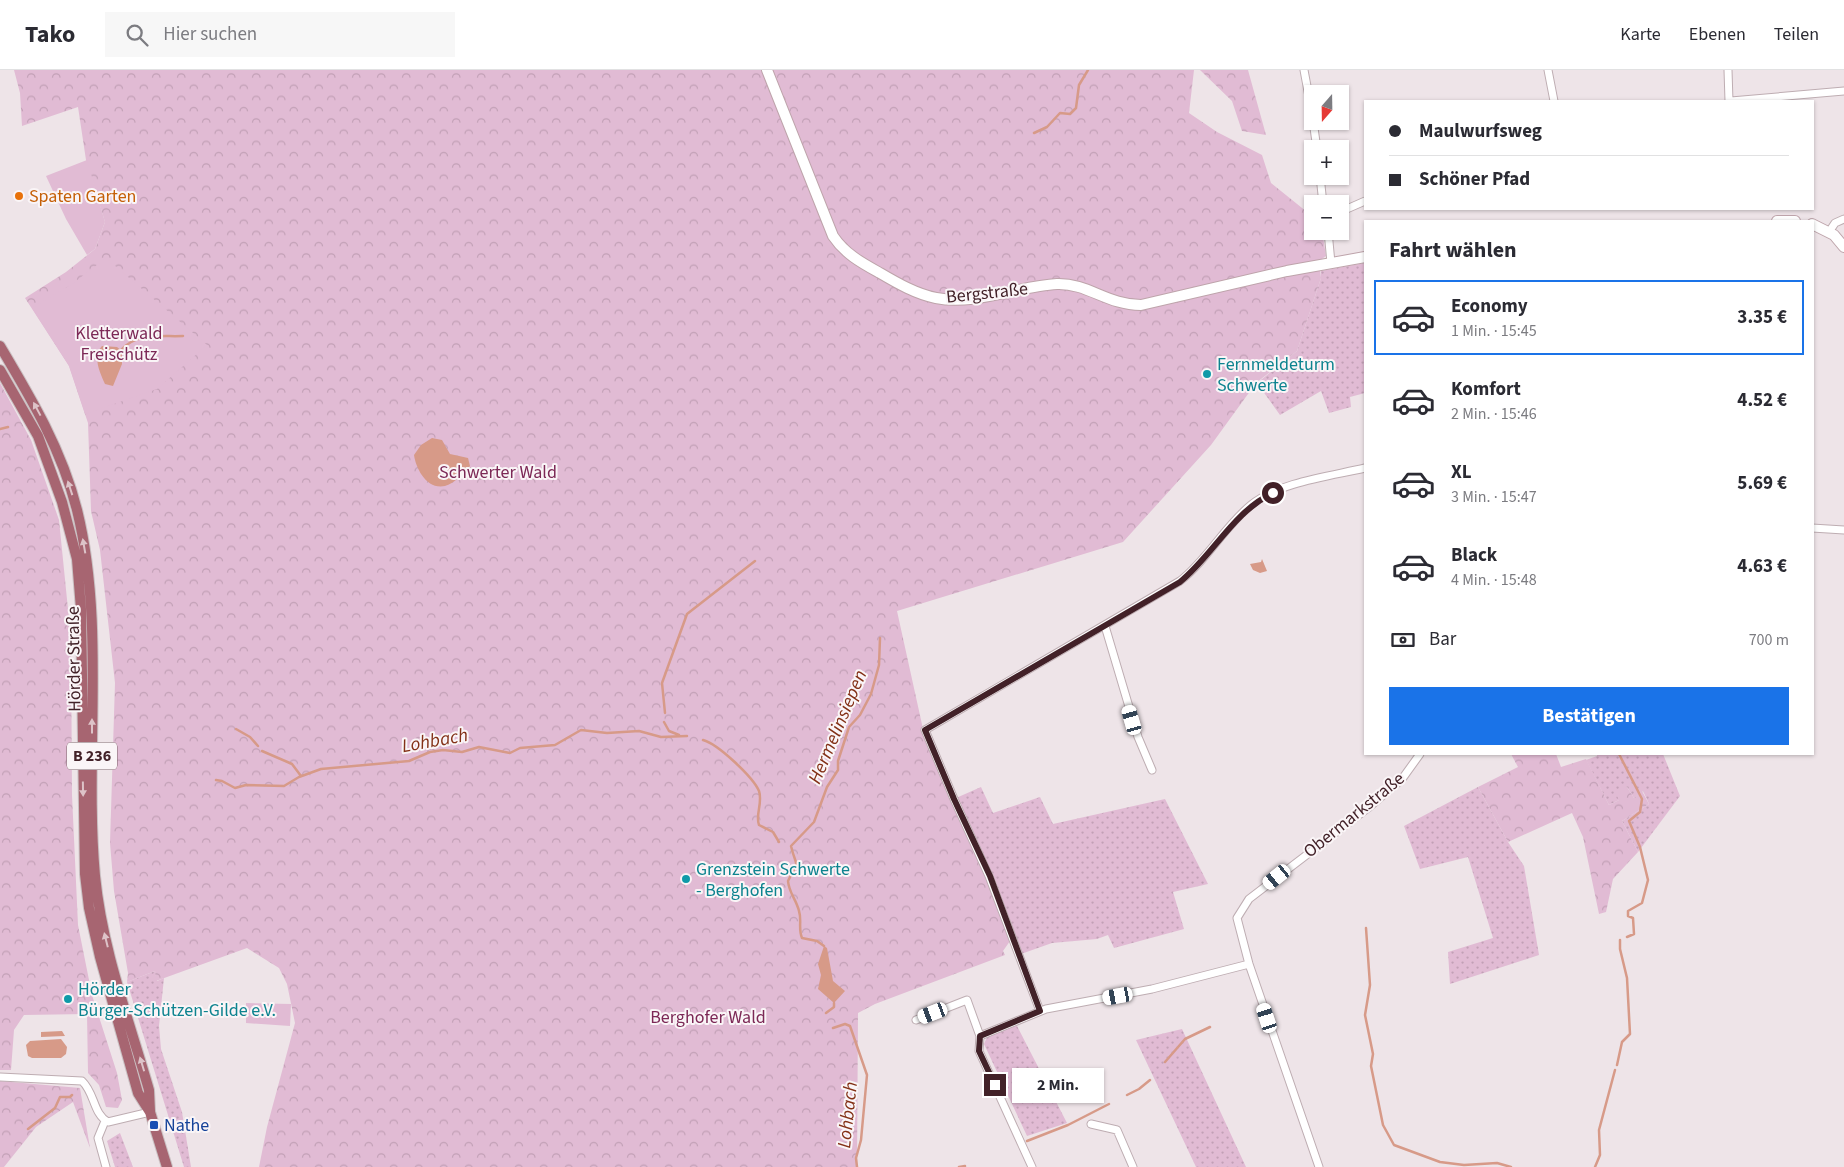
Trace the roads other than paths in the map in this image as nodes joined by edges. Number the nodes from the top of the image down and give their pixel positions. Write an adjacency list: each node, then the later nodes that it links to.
1 (767, 70): 18 (main road, Bergstraße)
2 (1304, 70): 5 (street)
3 (1548, 70): 7 (street)
4 (1728, 70): 8 (street)
5 (1307, 85)
6 (1844, 91): 9 (street)
7 (1554, 100)
8 (1730, 100)
9 (1741, 100)
10 (1364, 202): 11 (street)
11 (1349, 208)
12 (1844, 219): 14 (street)
13 (1814, 225): 14 (main road)
14 (1829, 232): 16 (main road)
15 (1329, 240): 18 (street)
16 (1844, 248)
17 (1364, 257): 18 (main road, Bergstraße)
18 (1332, 262)
19 (0, 346): 28 (main road, Hörder Straße / B 236, one-way to 19)
20 (0, 370): 28 (main road, Hörder Straße / B 236, one-way to 28)
21 (1364, 468): 24 (street)
22 (1814, 528): 23 (street)
23 (1844, 530)
24 (1105, 626): 26 (street); 29 (street)
25 (1419, 755): 27 (street, Obermarkstraße)
26 (1152, 770)
27 (1249, 964): 29 (street); 40 (street, Obermarkstraße)
28 (114, 988): 33 (main road, B 236)
29 (1040, 1011): 31 (street)
30 (916, 1020): 31 (street)
31 (980, 1036): 38 (street)
32 (0, 1078): 34 (street)
33 (150, 1112): 34 (street); 37 (main road, B 236)
34 (105, 1121): 36 (street)
35 (1091, 1124): 39 (street)
36 (106, 1167)
37 (167, 1167)
38 (1032, 1167)
39 (1133, 1167)
40 (1319, 1167)

